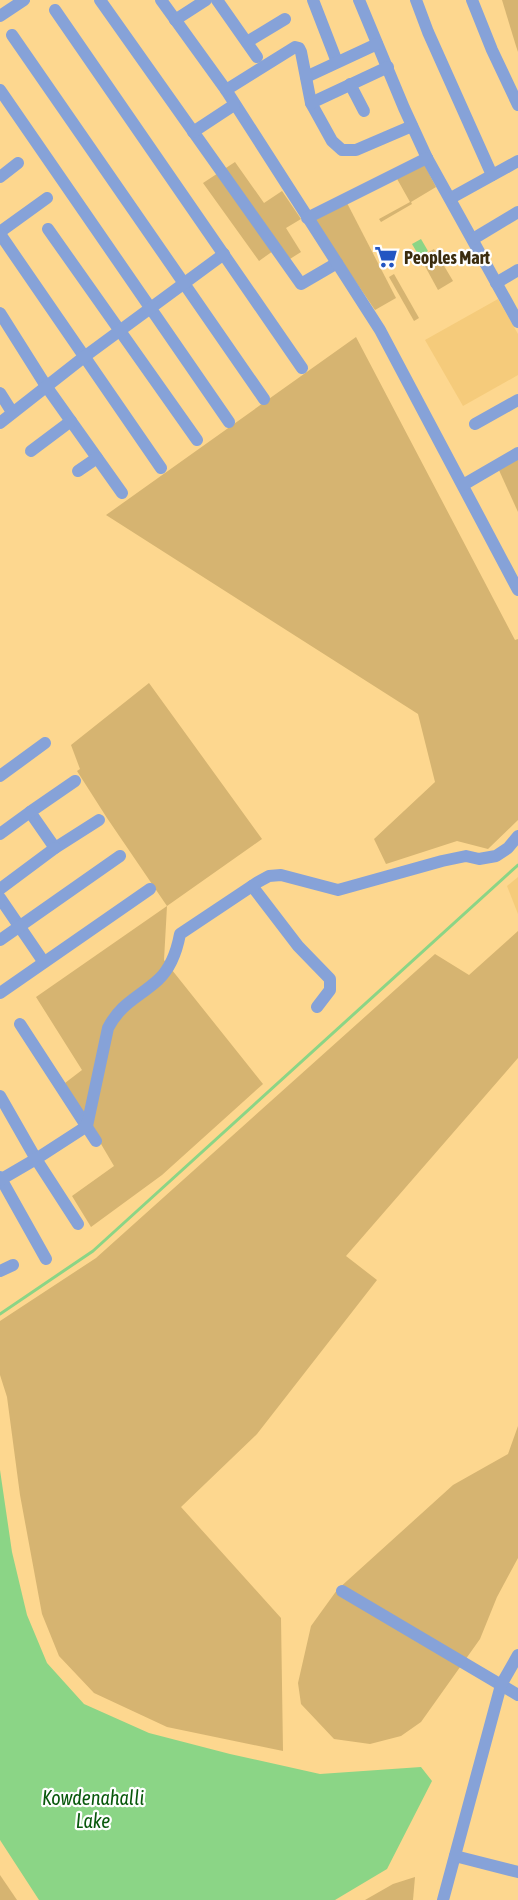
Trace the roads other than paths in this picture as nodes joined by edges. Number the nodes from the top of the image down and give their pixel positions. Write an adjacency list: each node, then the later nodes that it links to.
1 (24, 0): 11 (street)
2 (100, 0): 29 (street)
3 (161, 0): 13 (street)
4 (206, 0): 13 (street)
5 (313, 0): 18 (street)
6 (359, 0): 16 (street)
7 (416, 0): 33 (street)
8 (472, 0): 26 (street)
9 (224, 2): 15 (street)
10 (55, 10): 42 (street)
11 (0, 16)
12 (285, 19): 15 (street)
13 (175, 20): 23 (street)
14 (12, 35): 46 (street)
15 (247, 42): 17 (street)
16 (377, 44): 18 (street); 19 (street)
17 (257, 57)
18 (337, 62): 20 (street)
19 (384, 69): 21 (street); 28 (street)
20 (306, 77): 23 (street); 24 (street)
21 (350, 84): 24 (street); 27 (street)
22 (0, 90): 47 (street)
23 (226, 90): 25 (street)
24 (311, 103): 28 (street)
25 (234, 105): 29 (street); 38 (street)
26 (518, 105)
27 (363, 111)
28 (409, 127): 30 (street)
29 (193, 132): 43 (street)
30 (427, 158): 36 (street); 38 (street)
31 (518, 161): 33 (street)
32 (18, 163): 34 (street)
33 (492, 176): 36 (street)
34 (0, 177)
35 (47, 198): 40 (street)
36 (451, 198): 41 (street)
37 (518, 212): 41 (street)
38 (307, 218): 43 (street)
39 (48, 229): 50 (street)
40 (0, 233): 51 (street)
41 (473, 239): 45 (street)
42 (224, 254): 46 (street); 52 (street)
43 (337, 263): 68 (street)
44 (518, 270): 45 (street)
45 (496, 283): 49 (street)
46 (184, 284): 47 (street); 55 (street)
47 (151, 309): 50 (street); 59 (street)
48 (0, 313): 53 (street)
49 (518, 321)
50 (120, 331): 51 (street); 62 (street)
51 (84, 357): 53 (street); 66 (street)
52 (302, 368)
53 (46, 386): 57 (street); 58 (street)
54 (0, 393): 57 (street)
55 (264, 399)
56 (518, 400): 61 (street)
57 (12, 412): 60 (street)
58 (71, 421): 63 (street); 65 (street)
59 (229, 422)
60 (0, 423)
61 (475, 424)
62 (197, 440)
63 (31, 451)
64 (518, 453): 68 (street)
65 (98, 458): 67 (street); 69 (street)
66 (161, 468)
67 (78, 471)
68 (463, 485): 70 (street)
69 (122, 493)
70 (518, 590)
71 (45, 743): 72 (street)
72 (0, 776)
73 (75, 781): 74 (street)
74 (30, 812): 76 (street); 78 (street)
75 (99, 820): 78 (street)
76 (0, 834)
77 (518, 836): 80 (street)
78 (55, 848): 81 (street)
79 (120, 856): 84 (street)
80 (252, 886): 88 (street); 91 (street)
81 (0, 889)
82 (150, 889): 86 (street)
83 (0, 898): 84 (street)
84 (19, 927): 85 (street); 86 (street)
85 (0, 940)
86 (43, 961): 87 (street)
87 (0, 993)
88 (317, 1007)
89 (20, 1024): 91 (street)
90 (0, 1096): 93 (street)
91 (87, 1126): 92 (street); 93 (street)
92 (96, 1140)
93 (36, 1159): 94 (street); 95 (street)
94 (0, 1179): 96 (street)
95 (78, 1224)
96 (46, 1259)
97 (13, 1265): 98 (street)
98 (0, 1271)
99 (342, 1591): 101 (street)
100 (518, 1656): 101 (street)
101 (501, 1685): 102 (street); 103 (street)
102 (518, 1695)
103 (455, 1856): 104 (street); 105 (street)
104 (518, 1872)
105 (443, 1900)

